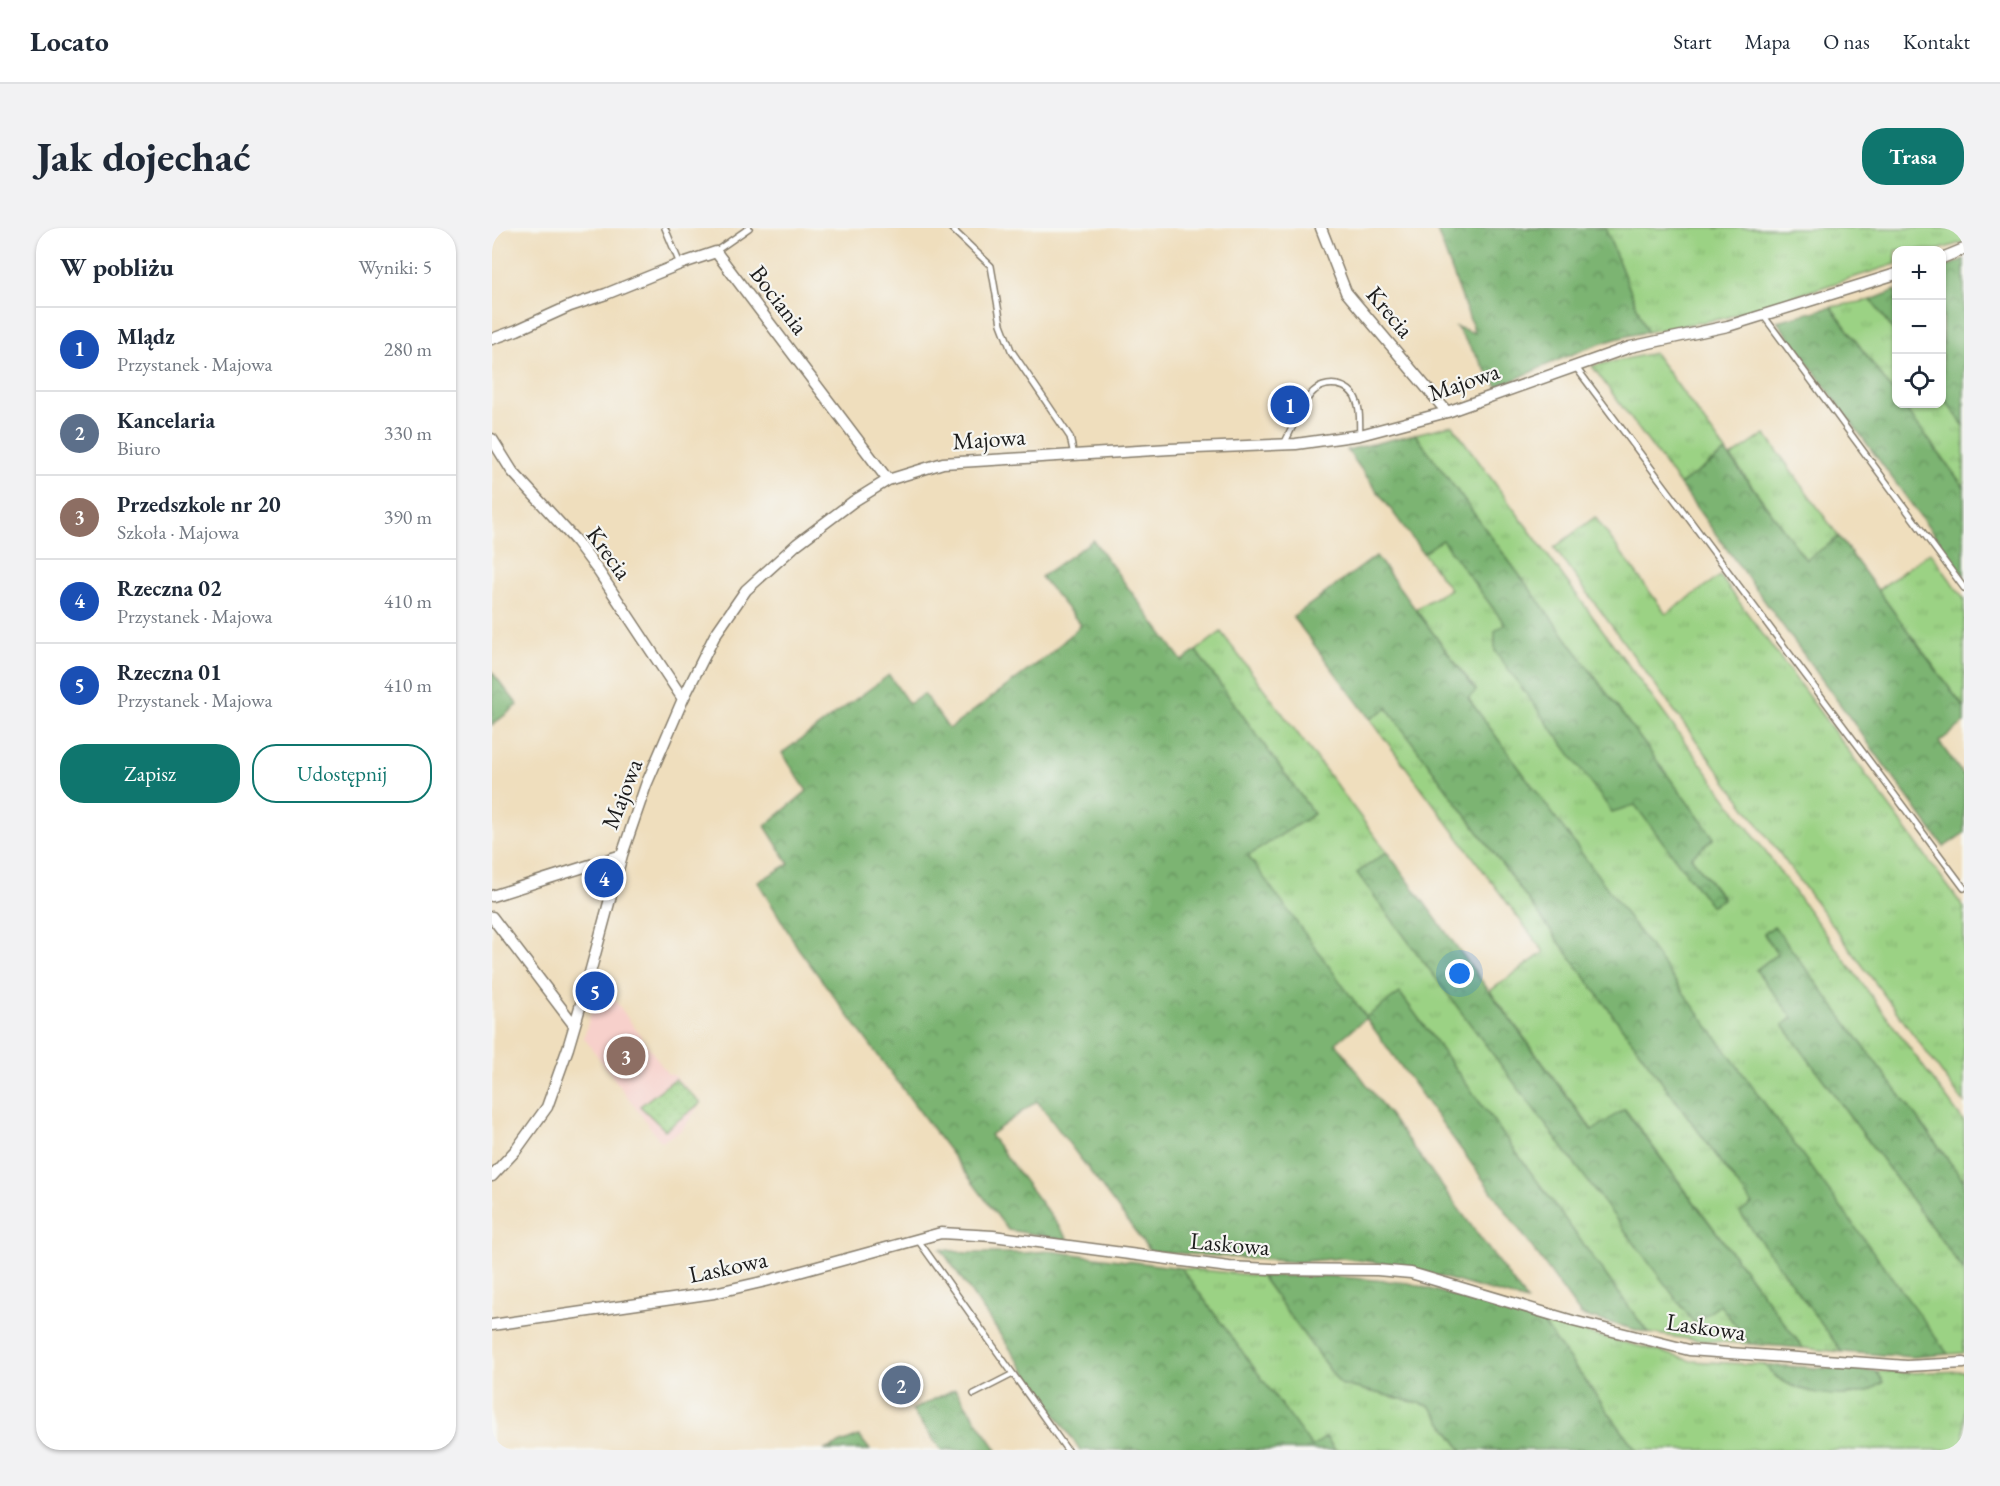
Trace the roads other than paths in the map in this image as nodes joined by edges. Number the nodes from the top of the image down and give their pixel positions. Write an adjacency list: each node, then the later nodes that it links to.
1 (665, 228): 8 (lane)
2 (749, 228): 6 (lane)
3 (951, 228): 17 (lane)
4 (1321, 228): 13 (street, Krecia)
5 (1964, 249): 7 (street)
6 (716, 252): 8 (street); 18 (street, Bociania)
7 (1946, 256)
8 (680, 264): 11 (street)
9 (1892, 275): 10 (street, Majowa)
10 (1763, 315): 12 (street, Majowa); 19 (lane)
11 (492, 339)
12 (1575, 366): 13 (street, Majowa); 22 (lane)
13 (1447, 412): 14 (street, Majowa)
14 (1360, 435): 16 (street, Majowa); 16 (lane)
15 (492, 439): 20 (street, Krecia)
16 (1284, 444): 17 (street, Majowa)
17 (1074, 455): 18 (street, Majowa)
18 (888, 480): 20 (street, Majowa)
19 (1964, 588)
20 (682, 699): 21 (street, Majowa)
21 (622, 855): 23 (street); 25 (street, Majowa)
22 (1964, 888)
23 (492, 896)
24 (492, 917): 25 (street)
25 (574, 1025): 26 (street, Majowa)
26 (492, 1176)
27 (918, 1240): 28 (street, Laskowa); 29 (street, Laskowa); 30 (lane)
28 (492, 1325)
29 (1964, 1363)
30 (1013, 1374): 31 (lane); 32 (lane)
31 (974, 1394)
32 (1067, 1450)

